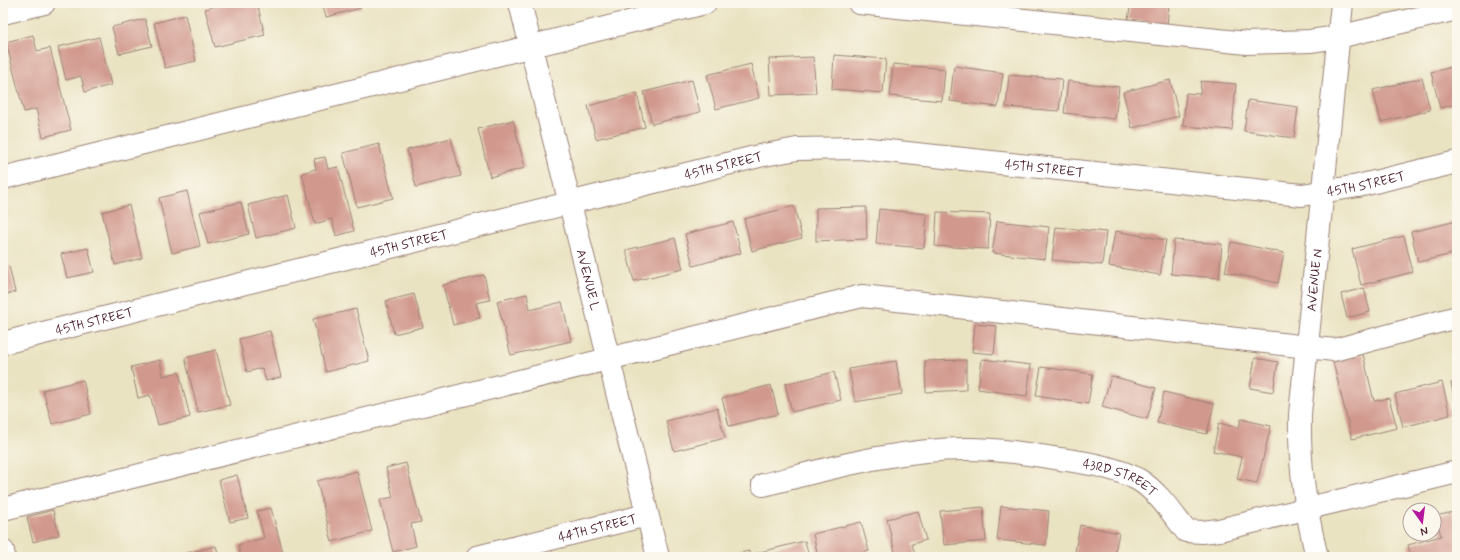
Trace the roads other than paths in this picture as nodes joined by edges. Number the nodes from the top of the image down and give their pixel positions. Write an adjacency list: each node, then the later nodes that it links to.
1 (44, 3): 7 (street)
2 (520, 3): 9 (street, AVENUE L)
3 (705, 3): 9 (street)
4 (859, 3): 8 (street)
5 (1342, 3): 8 (street, AVENUE N)
6 (1457, 9): 8 (street)
7 (3, 13)
8 (1338, 37): 12 (street, AVENUE N)
9 (530, 46): 11 (street); 13 (street, AVENUE L)
10 (1457, 162): 12 (street, 45TH STREET)
11 (3, 178)
12 (1324, 193): 13 (street, 45TH STREET); 16 (street, AVENUE N)
13 (569, 203): 15 (street, 45TH STREET); 17 (street, AVENUE L)
14 (1457, 318): 16 (street)
15 (3, 343)
16 (1306, 346): 17 (street); 21 (street, AVENUE N)
17 (608, 358): 20 (street); 22 (street, AVENUE L)
18 (1457, 472): 21 (street, 43RD STREET)
19 (763, 486): 21 (street, 43RD STREET)
20 (3, 509)
21 (1306, 510): 27 (street, AVENUE N)
22 (647, 515): 25 (street, 44TH STREET); 26 (street, AVENUE L)
23 (3, 551): 24 (street)
24 (4, 557)
25 (477, 557)
26 (658, 557)
27 (1317, 557)

